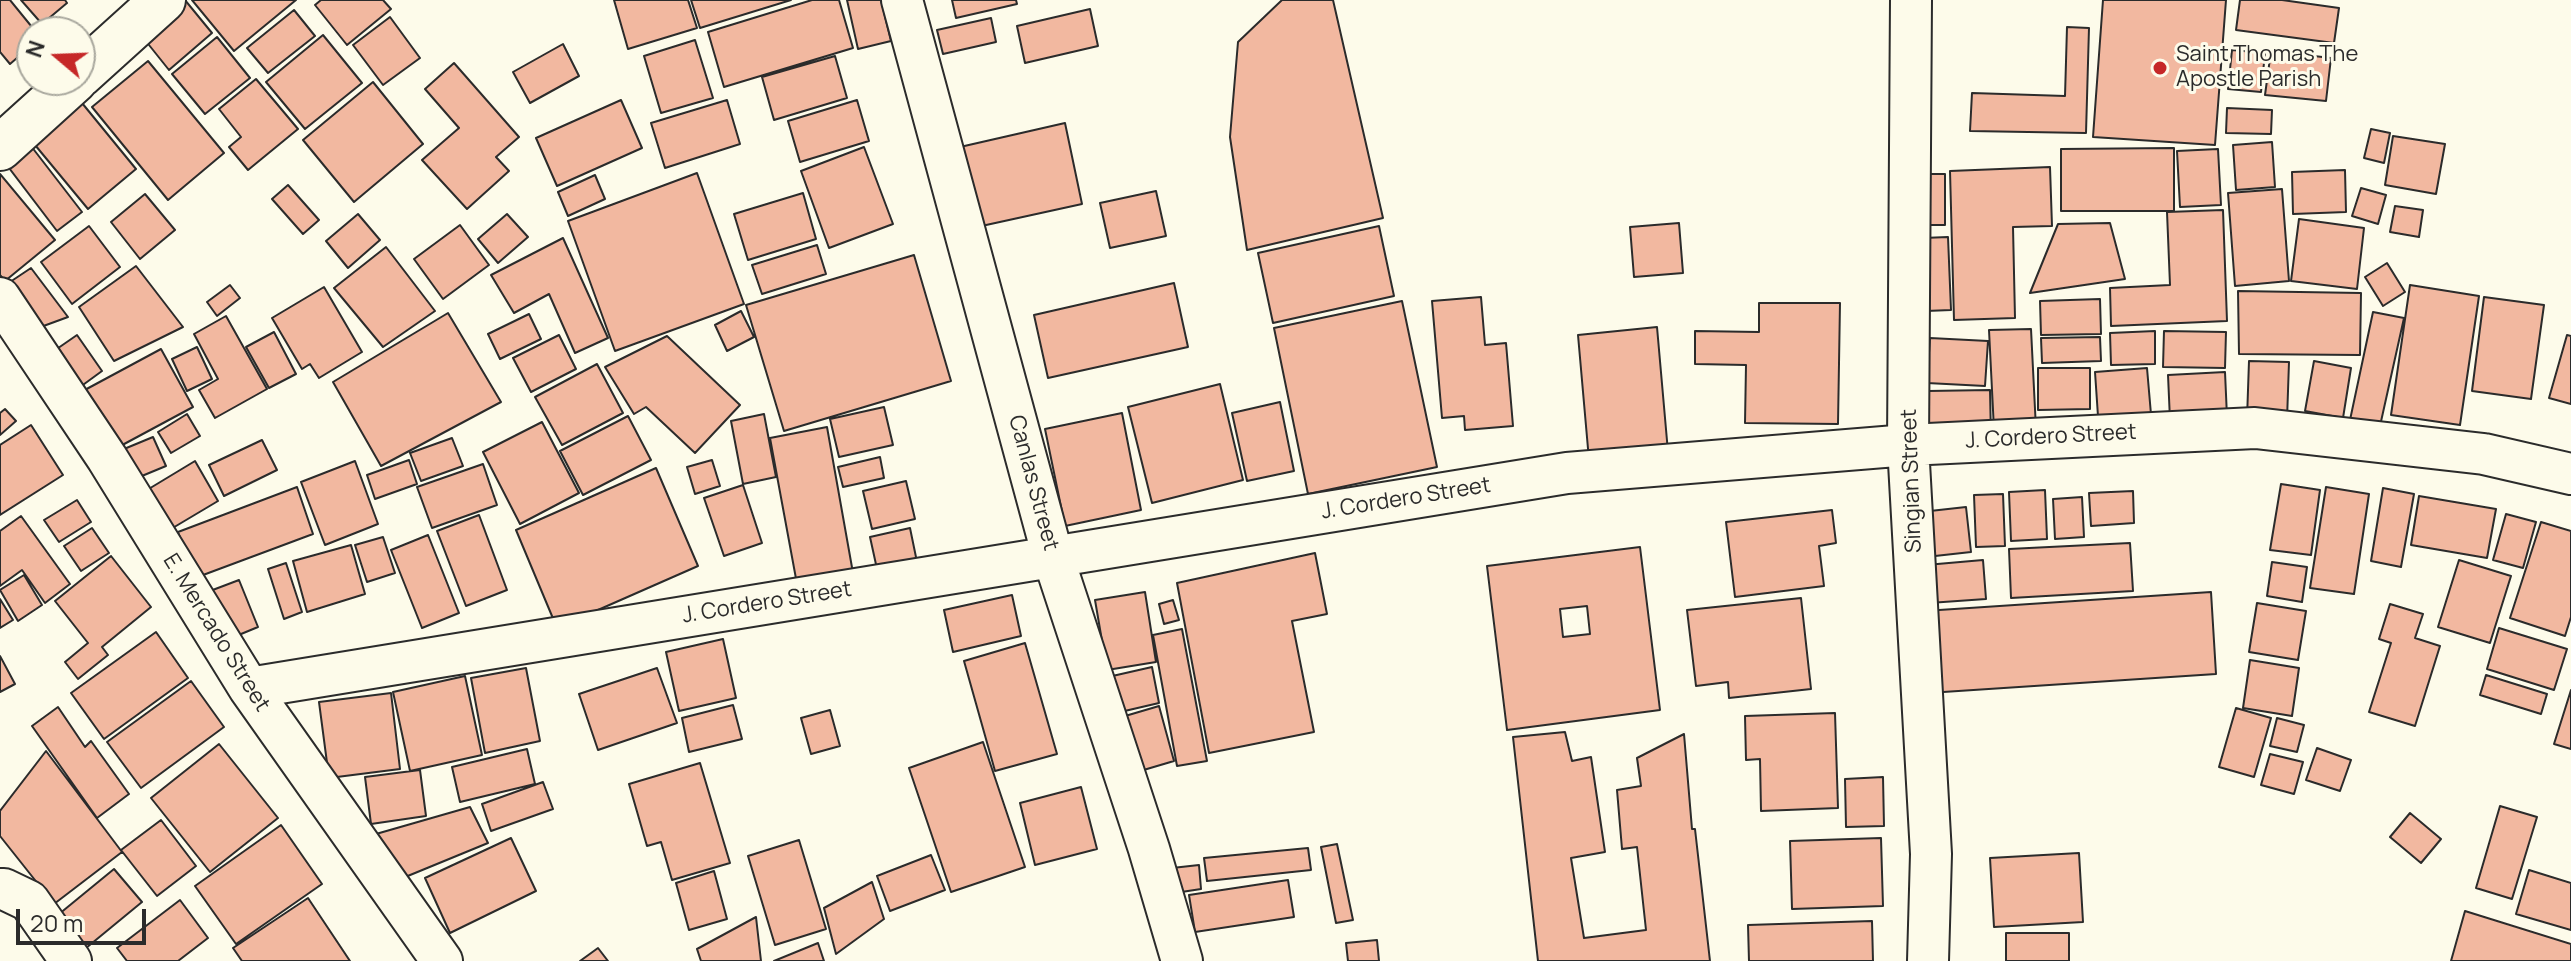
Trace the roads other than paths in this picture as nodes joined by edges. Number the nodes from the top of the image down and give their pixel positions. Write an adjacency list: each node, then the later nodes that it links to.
1 (163, 0): 4 (street)
2 (902, 0): 10 (street, Canlas Street)
3 (1911, 0): 8 (street, Singian Street)
4 (96, 61)
5 (57, 96): 6 (street)
6 (0, 148)
7 (0, 298): 11 (street, E. Mercado Street)
8 (1908, 445): 9 (street, J. Cordero Street); 10 (street, J. Cordero Street); 16 (street, Singian Street)
9 (2571, 474)
10 (1053, 557): 11 (street, J. Cordero Street); 15 (street, Canlas Street)
11 (249, 688): 14 (street, E. Mercado Street)
12 (2, 889): 13 (street)
13 (71, 961)
14 (442, 961)
15 (1182, 961)
16 (1928, 961)

